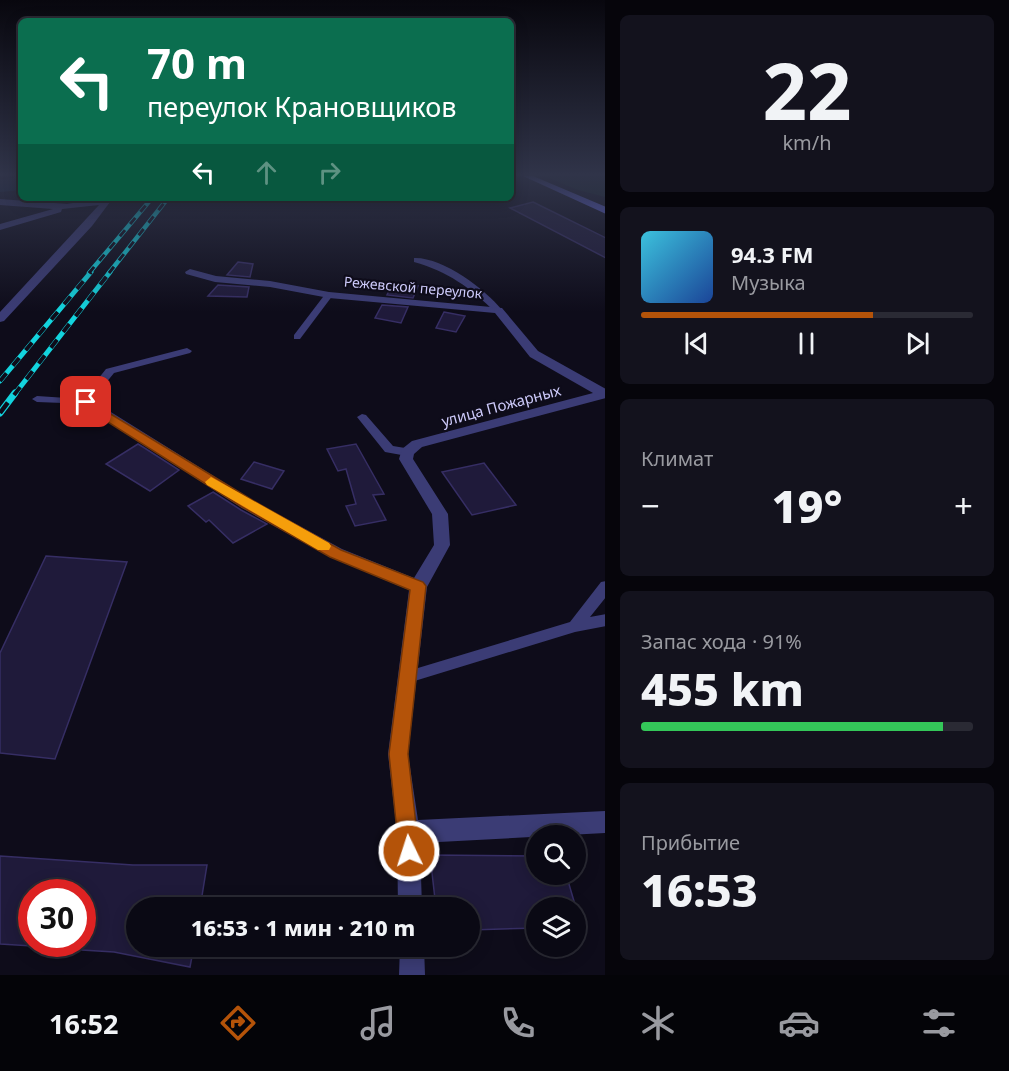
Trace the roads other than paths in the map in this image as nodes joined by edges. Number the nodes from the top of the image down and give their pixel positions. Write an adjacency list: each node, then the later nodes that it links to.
1 (18, 222): 3 (street)
2 (92, 222): 8 (street)
3 (0, 227)
4 (417, 260): 7 (lane)
5 (190, 272): 6 (street, Режевской переулок)
6 (329, 295): 7 (street, Режевской переулок); 9 (lane)
7 (498, 309): 11 (street, Режевской переулок)
8 (0, 319)
9 (297, 337)
10 (187, 351): 13 (lane)
11 (605, 394): 15 (street, улица Пожарных)
12 (37, 399): 13 (lane)
13 (86, 402): 16 (street)
14 (362, 417): 15 (lane)
15 (407, 452): 16 (street)
16 (418, 586): 20 (street)
17 (605, 587): 19 (lane)
18 (605, 620): 19 (lane)
19 (575, 626): 20 (lane)
20 (408, 677): 22 (street)
21 (605, 822): 22 (street)
22 (408, 832): 23 (street)
23 (410, 897)
24 (412, 957): 25 (street)
25 (412, 975)

